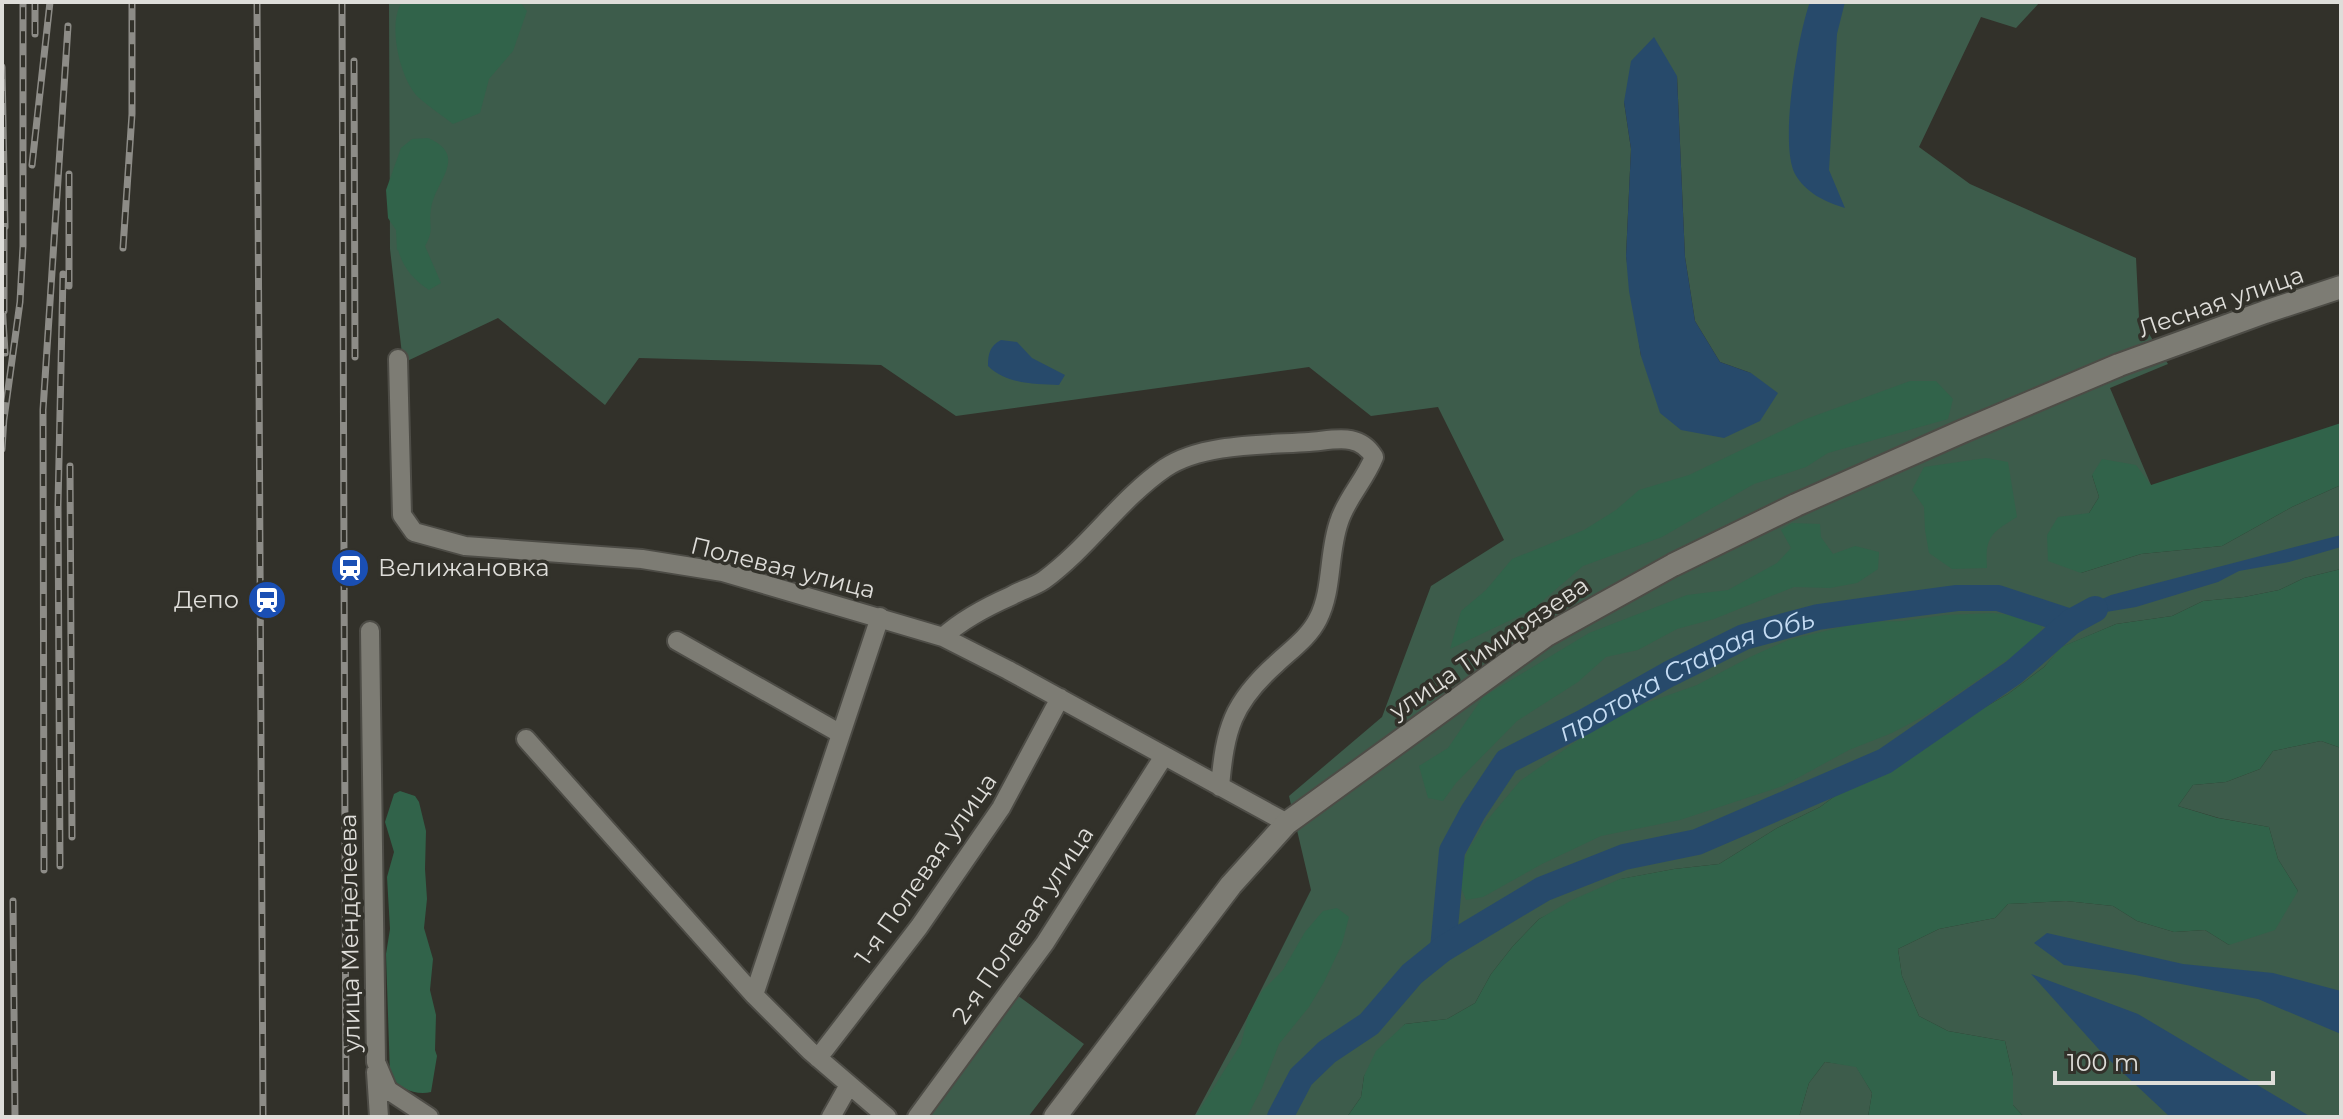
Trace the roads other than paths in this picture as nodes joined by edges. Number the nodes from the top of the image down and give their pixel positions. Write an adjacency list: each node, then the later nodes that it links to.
1 (2341, 287): 3 (street, Лесная улица)
2 (398, 359): 4 (street, Полевая улица)
3 (2119, 365): 13 (street, улица Тимирязева)
4 (880, 617): 6 (street, Полевая улица); 9 (street)
5 (370, 631): 16 (street, улица Менделеева)
6 (943, 637): 8 (street, Полевая улица); 12 (street)
7 (677, 641): 9 (street)
8 (1060, 698): 11 (street, Полевая улица); 15 (street, 1-я Полевая улица)
9 (841, 734): 14 (street)
10 (526, 739): 14 (street)
11 (1164, 756): 12 (street, Полевая улица); 22 (street, 2-я Полевая улица)
12 (1220, 787): 13 (street, Полевая улица)
13 (1287, 823): 23 (street, улица Тимирязева)
14 (754, 995): 15 (street)
15 (818, 1058): 17 (street)
16 (376, 1062): 18 (street); 19 (street, улица Менделеева)
17 (849, 1085): 20 (street); 21 (street)
18 (379, 1117)
19 (429, 1117)
20 (831, 1117)
21 (887, 1117)
22 (917, 1117)
23 (1055, 1117)

